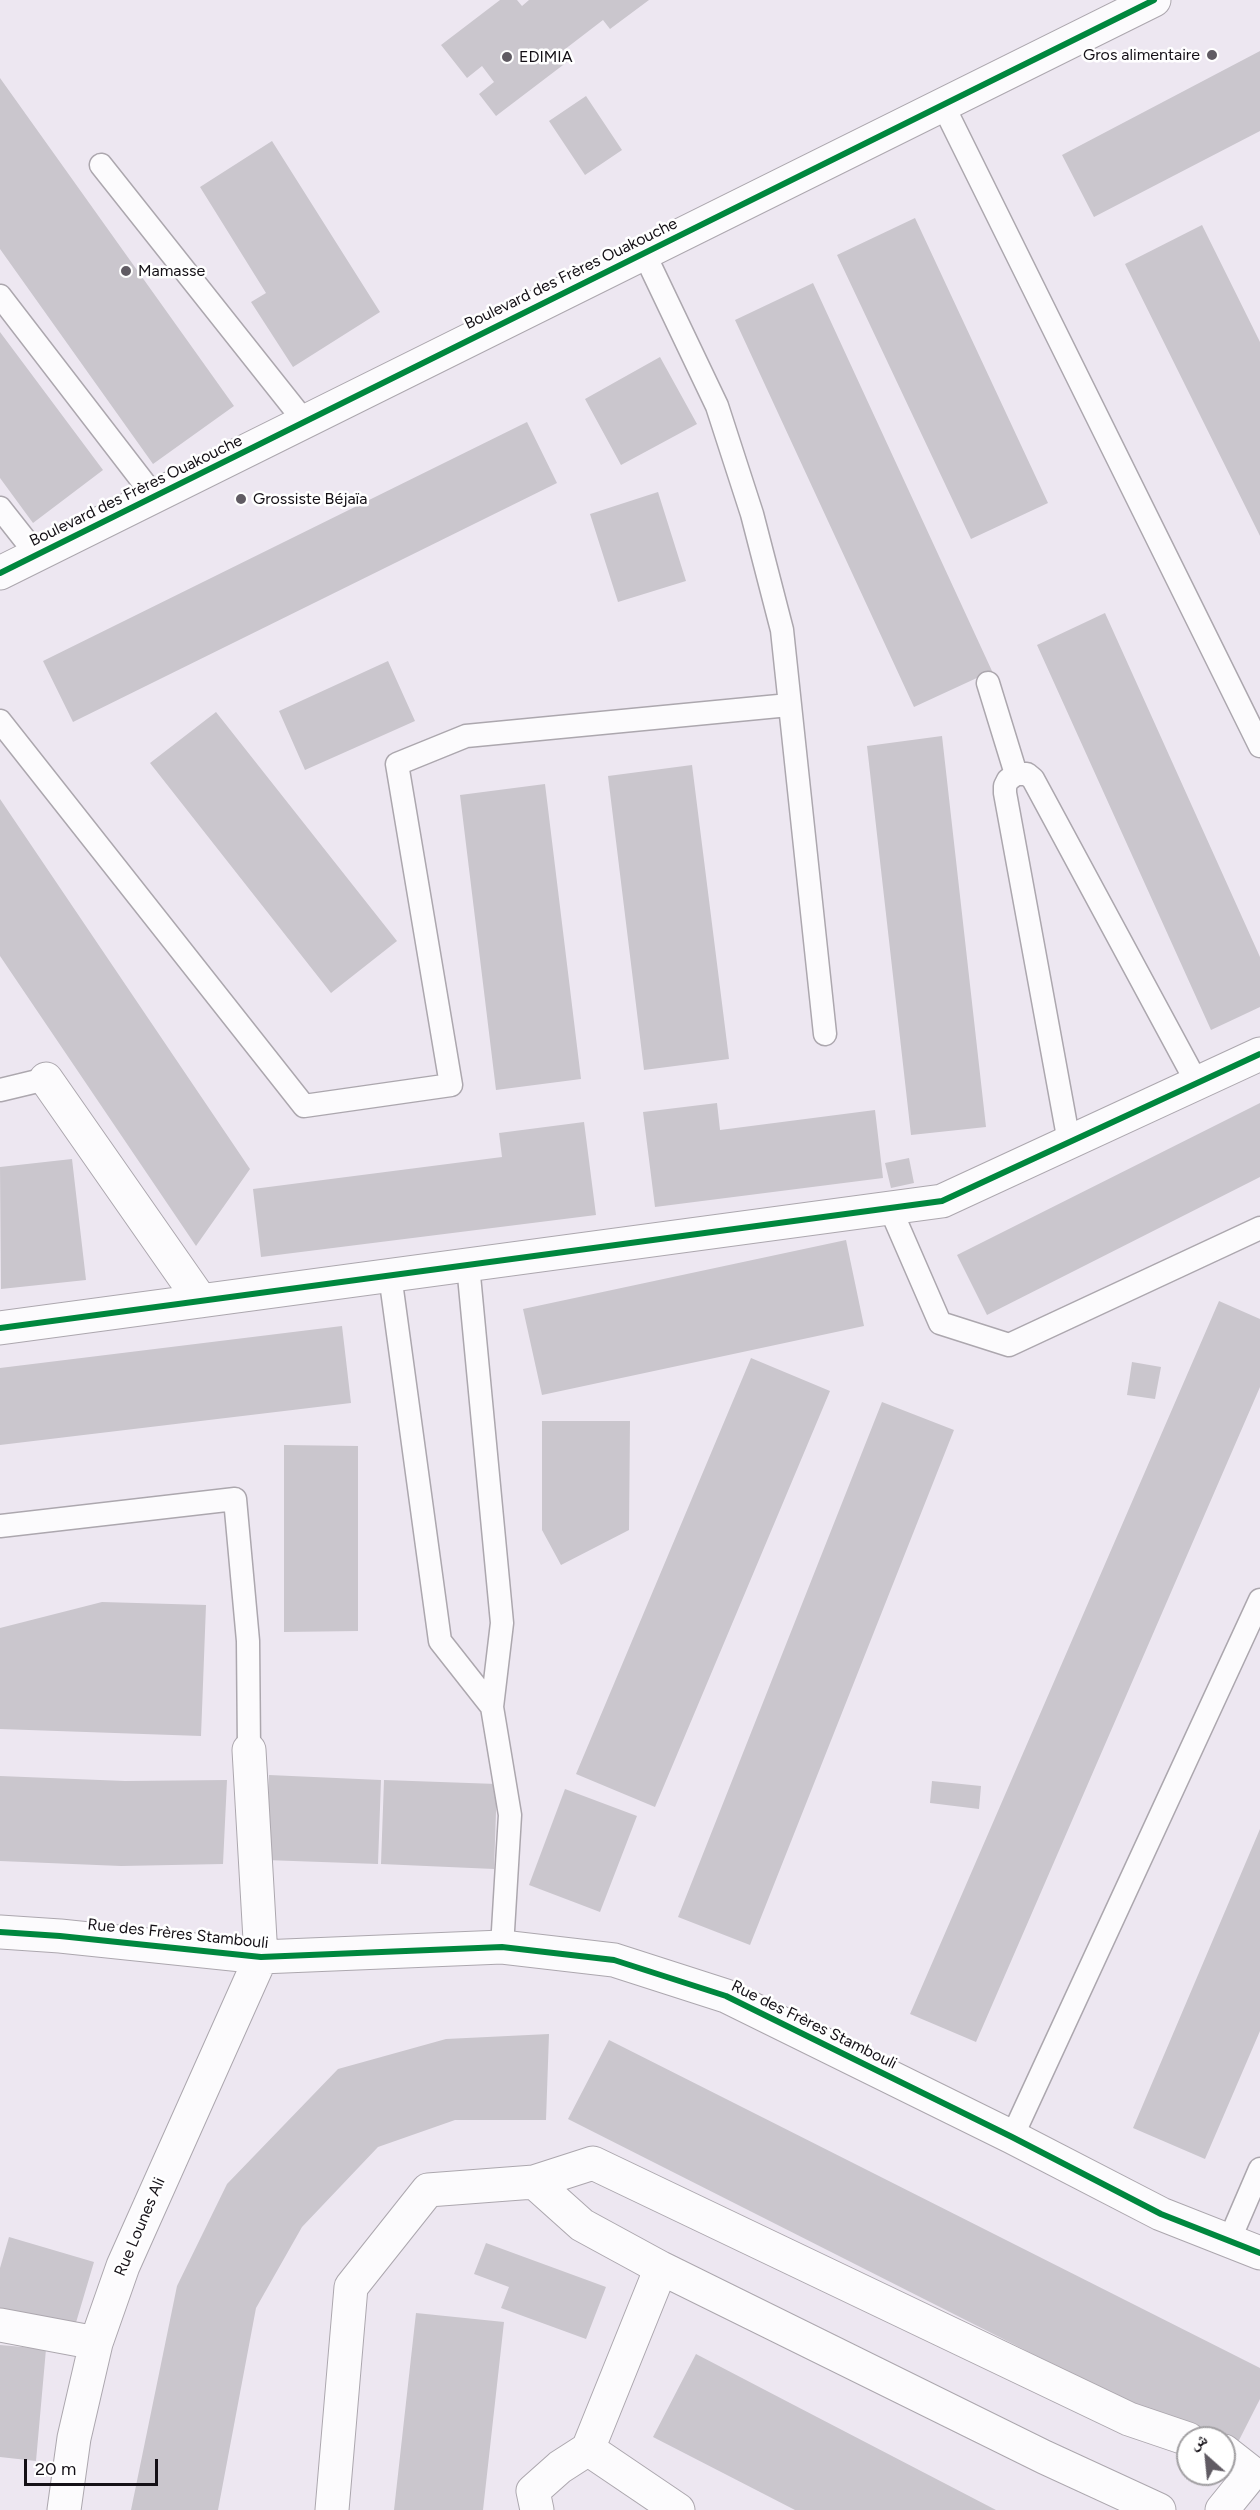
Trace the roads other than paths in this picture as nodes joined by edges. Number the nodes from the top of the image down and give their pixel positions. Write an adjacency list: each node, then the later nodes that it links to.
1 (1154, 0): 2 (street, Boulevard des Frères Ouakouche)
2 (943, 105): 4 (street, Boulevard des Frères Ouakouche); 14 (lane)
3 (101, 165): 6 (lane)
4 (644, 253): 6 (street, Boulevard des Frères Ouakouche); 12 (lane)
5 (0, 296): 7 (lane)
6 (305, 422): 7 (street, Boulevard des Frères Ouakouche)
7 (154, 496): 9 (street, Boulevard des Frères Ouakouche)
8 (0, 508): 9 (lane)
9 (37, 555): 10 (street, Boulevard des Frères Ouakouche)
10 (0, 573)
11 (988, 683): 15 (lane)
12 (789, 705): 13 (lane); 16 (lane)
13 (0, 721)
14 (1260, 746)
15 (1016, 774): 19 (lane); 21 (lane)
16 (825, 1034)
17 (1260, 1054): 19 (street)
18 (46, 1079): 20 (lane); 26 (street)
19 (1197, 1083): 21 (street)
20 (0, 1090)
21 (1069, 1142): 22 (street)
22 (890, 1208): 23 (lane); 24 (street)
23 (1260, 1228)
24 (468, 1265): 25 (street); 30 (lane)
25 (390, 1275): 26 (street); 30 (lane)
26 (201, 1301): 27 (street)
27 (0, 1328)
28 (0, 1526): 31 (lane)
29 (1260, 1600): 35 (lane)
30 (492, 1707): 33 (lane)
31 (249, 1750): 34 (street)
32 (0, 1932): 34 (street, Rue des Frères Stambouli)
33 (502, 1947): 34 (street, Rue des Frères Stambouli); 35 (street, Rue des Frères Stambouli)
34 (261, 1957): 42 (street, Rue Lounes Ali)
35 (1012, 2137): 38 (street, Rue des Frères Stambouli)
36 (1260, 2169): 38 (lane)
37 (534, 2182): 40 (street); 43 (street); 48 (street)
38 (1228, 2241): 39 (street, Rue des Frères Stambouli)
39 (1260, 2253)
40 (661, 2268): 44 (street); 51 (street)
41 (0, 2325): 42 (street)
42 (96, 2343): 47 (street, Rue Lounes Ali)
43 (1176, 2435)
44 (588, 2449): 49 (street); 50 (street)
45 (1236, 2458): 46 (street)
46 (1256, 2471): 52 (street)
47 (64, 2510)
48 (332, 2510)
49 (537, 2510)
50 (678, 2510)
51 (1158, 2510)
52 (1222, 2510)

